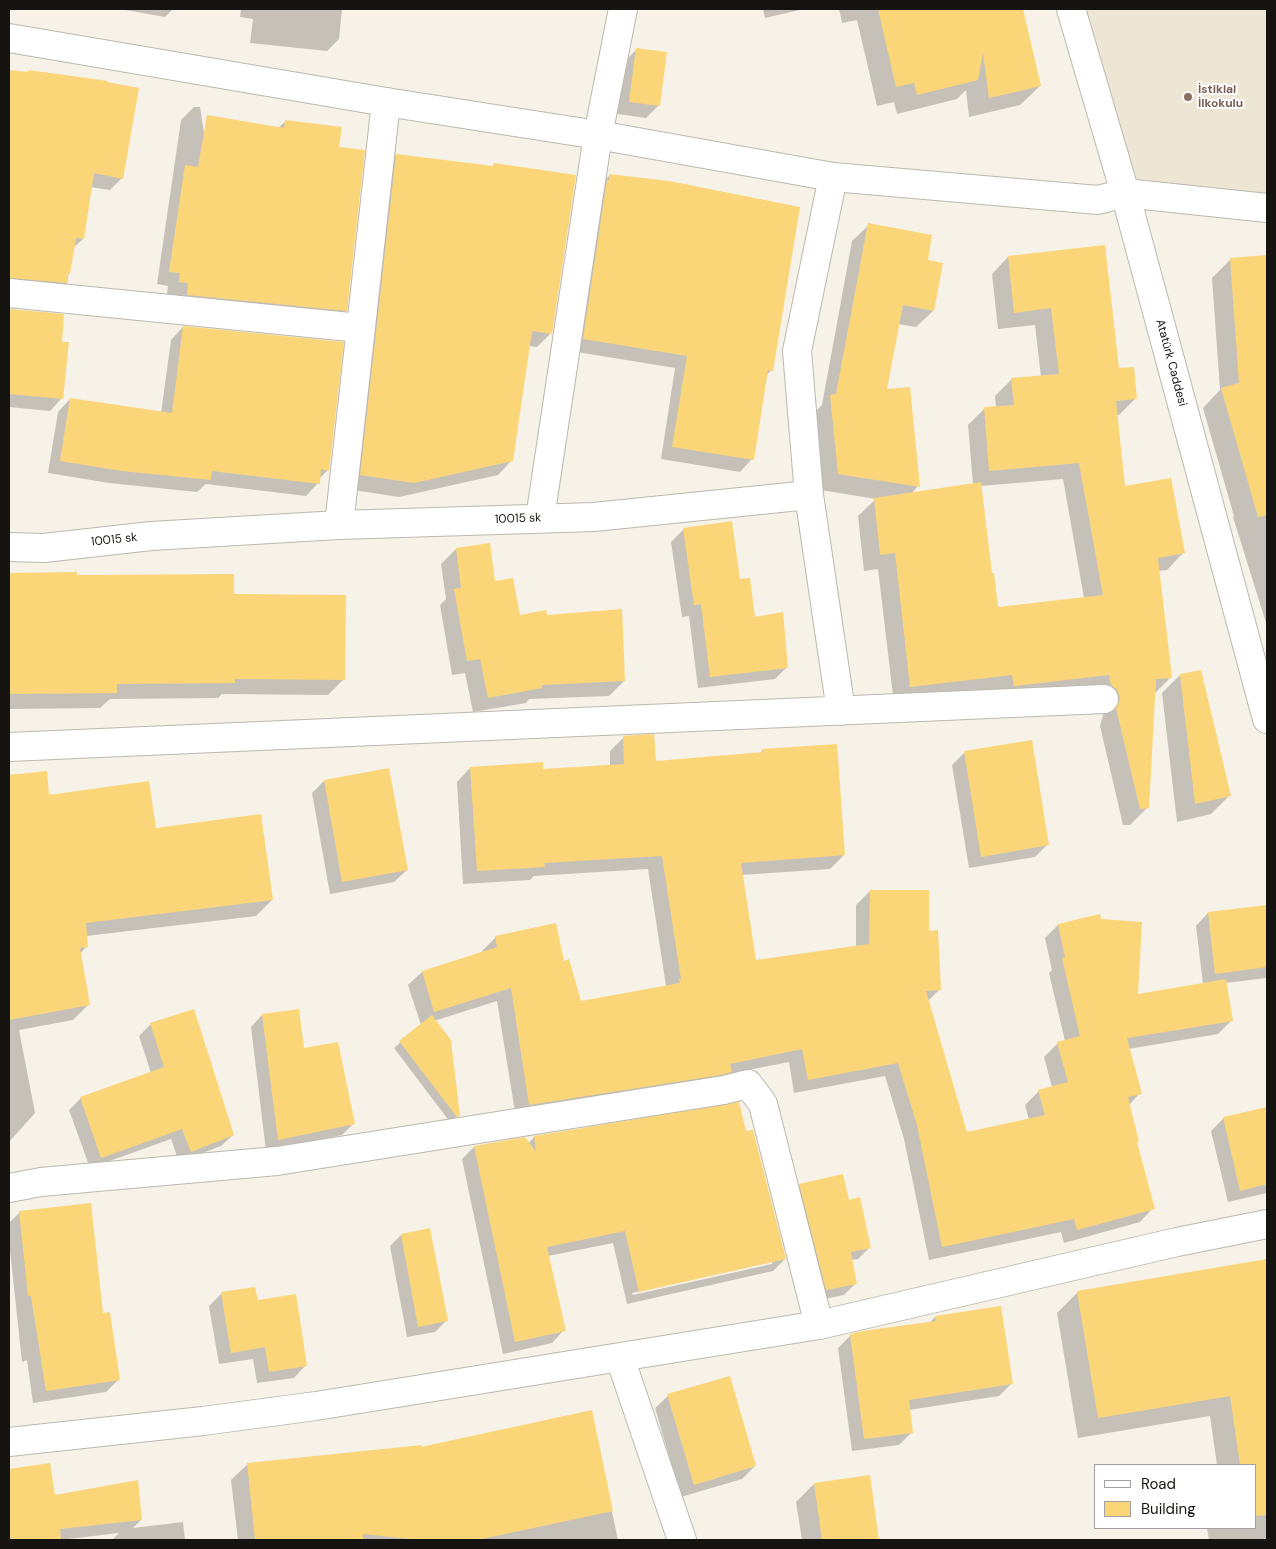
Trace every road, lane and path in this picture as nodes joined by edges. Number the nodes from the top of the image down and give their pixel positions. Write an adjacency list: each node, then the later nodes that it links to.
1 (623, 9): 5 (street)
2 (1070, 9): 7 (street, Atatürk Caddesi)
3 (9, 38): 4 (street)
4 (386, 102): 5 (street); 10 (street)
5 (598, 135): 6 (street); 12 (street)
6 (833, 177): 7 (street); 11 (street)
7 (1125, 193): 8 (street); 17 (street, Atatürk Caddesi)
8 (1267, 208)
9 (9, 293): 10 (street)
10 (360, 328): 13 (street)
11 (809, 495): 12 (street, 10015 sk); 16 (street)
12 (540, 518): 13 (street, 10015 sk)
13 (339, 525): 14 (street, 10015 sk)
14 (9, 547)
15 (1104, 699): 16 (street)
16 (841, 711): 18 (street)
17 (1267, 719)
18 (9, 748)
19 (9, 1188): 21 (street)
20 (1267, 1224): 21 (street)
21 (819, 1325): 22 (street)
22 (620, 1358): 23 (street); 24 (street)
23 (9, 1442)
24 (682, 1540)

